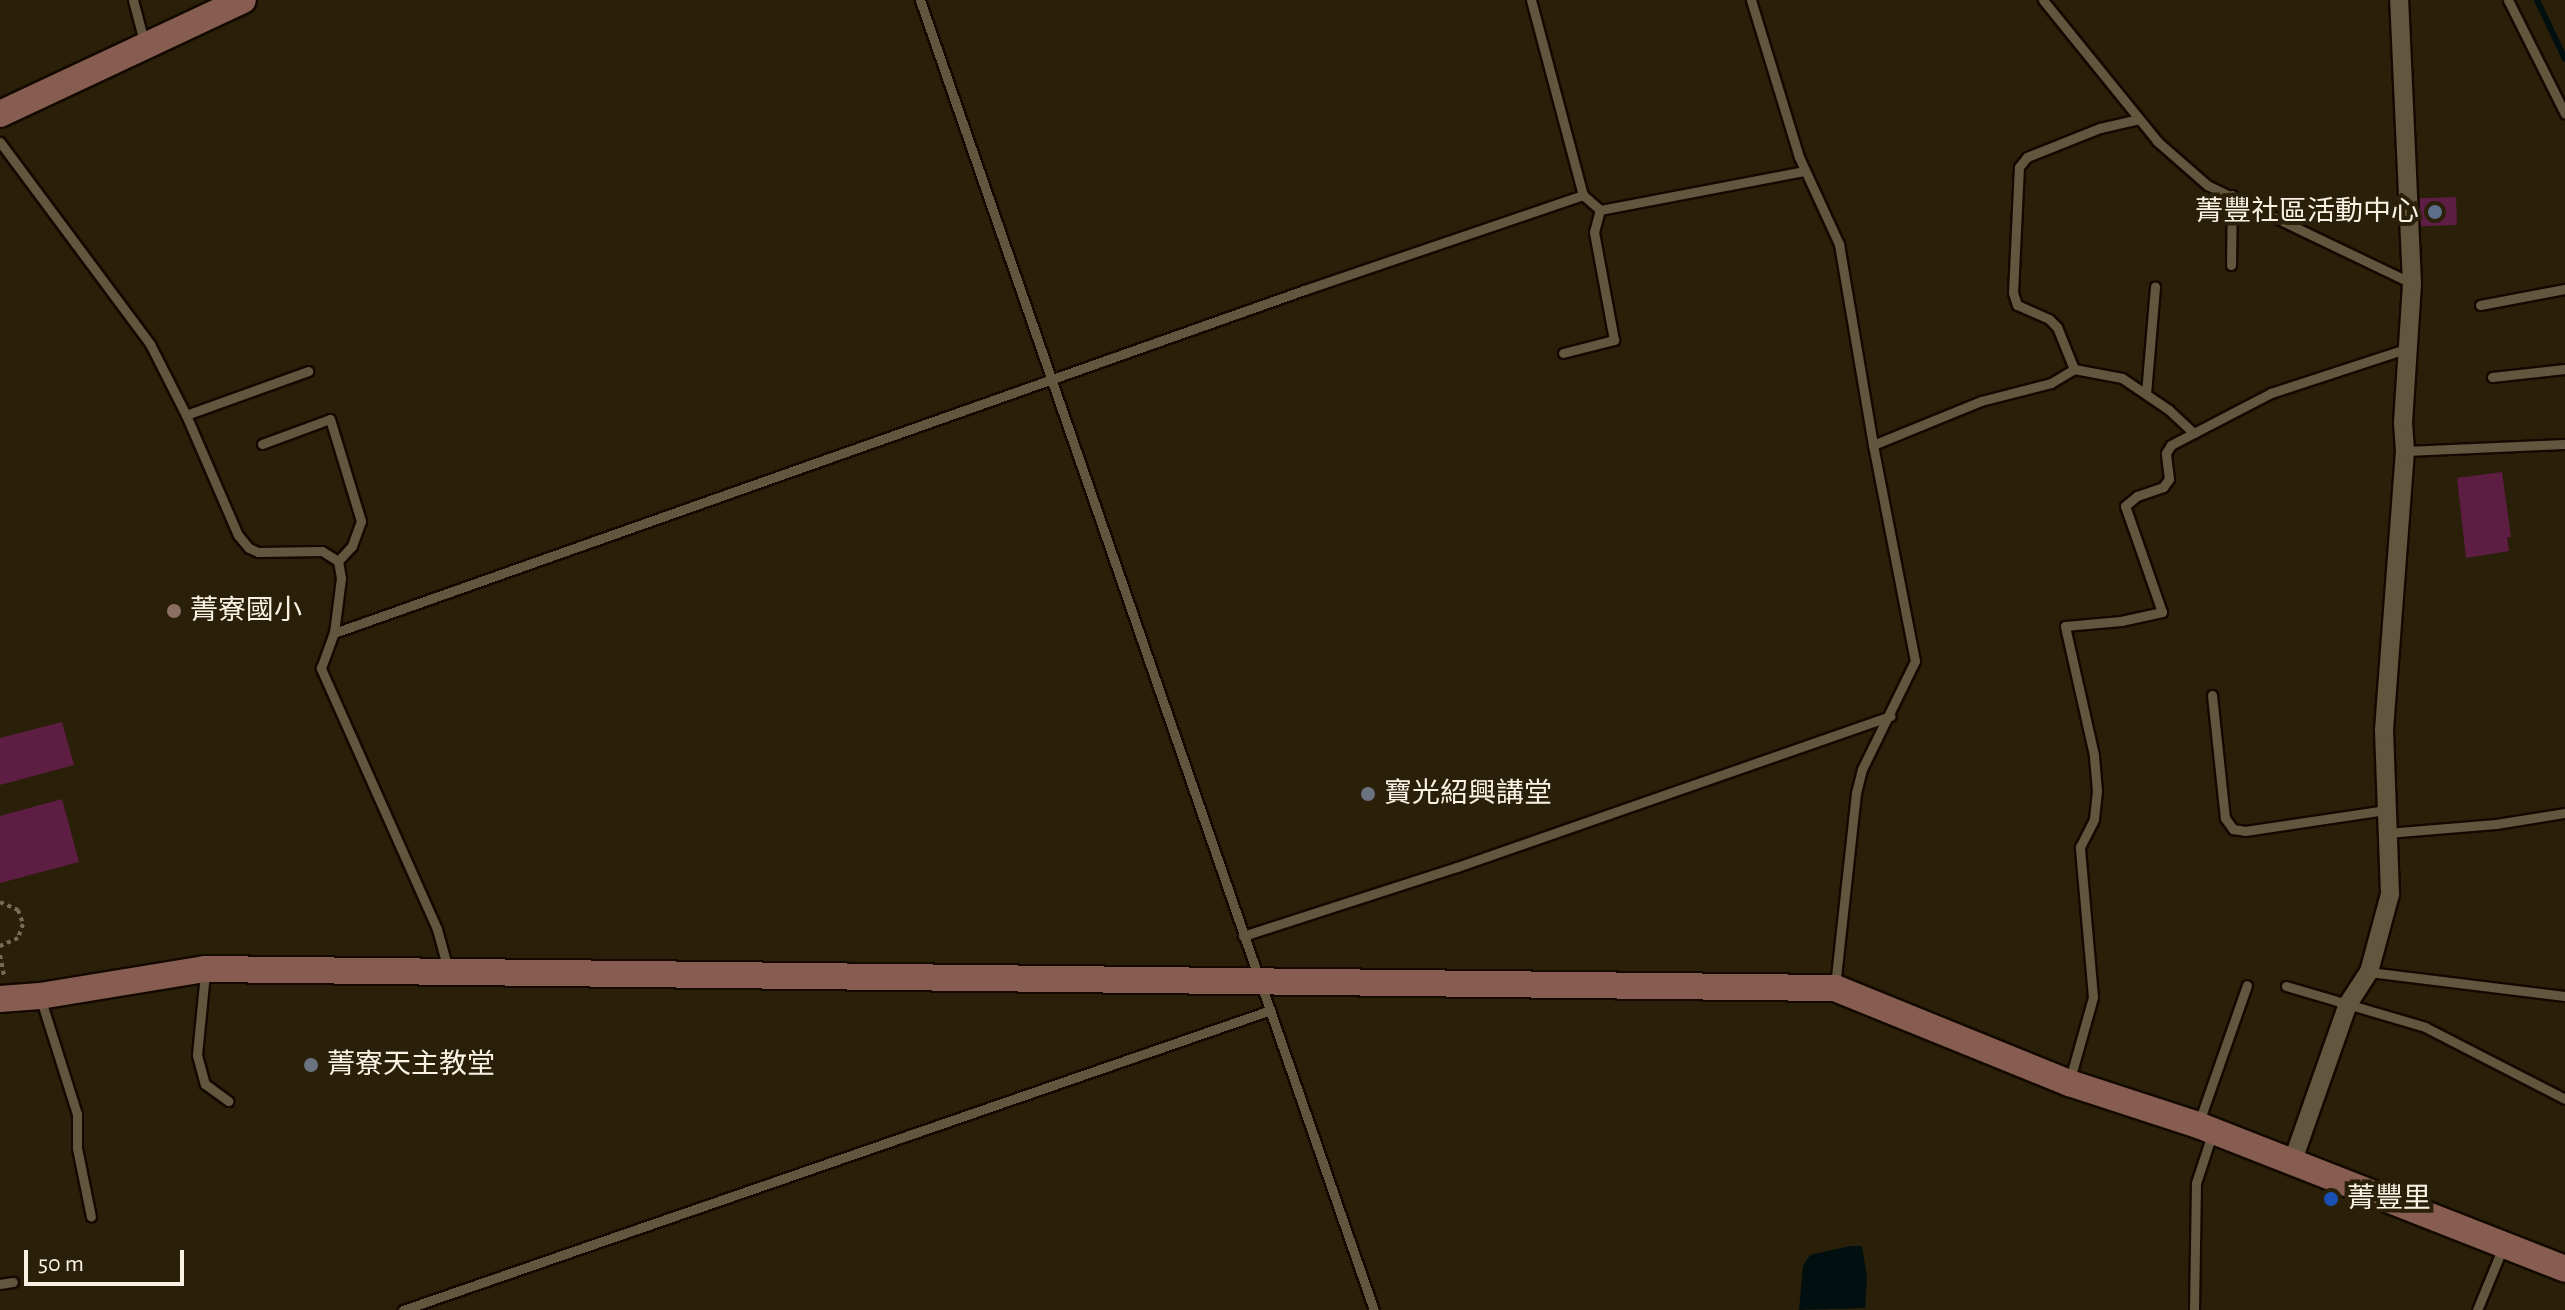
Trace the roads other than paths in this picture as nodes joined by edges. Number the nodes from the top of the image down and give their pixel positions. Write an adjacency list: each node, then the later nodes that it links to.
1 (133, 0): 9 (lane)
2 (243, 0): 9 (street)
3 (920, 0): 29 (lane)
4 (1531, 0): 15 (lane)
5 (1751, 0): 14 (lane)
6 (2043, 0): 12 (lane)
7 (2399, 0): 19 (street)
8 (2508, 0): 11 (lane)
9 (146, 48): 10 (street)
10 (0, 114)
11 (2565, 114)
12 (2139, 119): 16 (lane); 25 (lane)
13 (0, 142): 31 (lane)
14 (1804, 171): 17 (lane); 35 (lane)
15 (1583, 195): 17 (lane); 29 (lane)
16 (2232, 195): 18 (lane); 19 (lane)
17 (1600, 210): 24 (lane)
18 (2231, 265)
19 (2412, 283): 23 (street)
20 (2155, 286): 30 (lane)
21 (2565, 289): 22 (lane)
22 (2480, 305)
23 (2410, 347): 32 (lane); 36 (street)
24 (1563, 353)
25 (2074, 369): 30 (lane); 35 (lane)
26 (2565, 369): 28 (lane)
27 (308, 371): 31 (lane)
28 (2492, 377)
29 (1054, 380): 38 (lane); 44 (lane)
30 (2146, 394): 32 (lane)
31 (186, 415): 37 (lane)
32 (2194, 433): 57 (lane)
33 (262, 444): 37 (lane)
34 (2565, 444): 36 (lane)
35 (1873, 445): 40 (lane)
36 (2405, 451): 41 (street)
37 (338, 561): 38 (lane)
38 (334, 633): 46 (lane)
39 (2212, 695): 41 (lane)
40 (1890, 716): 44 (lane); 51 (lane)
41 (2386, 810): 43 (street)
42 (2565, 813): 43 (lane)
43 (2387, 833): 47 (street)
44 (1243, 936): 48 (lane)
45 (205, 969): 46 (street); 52 (street); 59 (lane)
46 (448, 972): 48 (street)
47 (2369, 972): 53 (lane); 55 (street)
48 (1261, 980): 51 (street); 56 (lane)
49 (2247, 985): 60 (lane)
50 (2286, 986): 55 (lane)
51 (1835, 988): 57 (street)
52 (40, 996): 54 (street); 62 (lane)
53 (2565, 996)
54 (0, 999)
55 (2348, 1004): 58 (lane); 61 (street)
56 (1271, 1010): 67 (lane); 68 (lane)
57 (2069, 1083): 60 (street)
58 (2565, 1099)
59 (228, 1101)
60 (2206, 1128): 61 (street); 69 (lane)
61 (2292, 1163): 63 (street)
62 (91, 1217)
63 (2505, 1244): 64 (street); 70 (lane)
64 (2565, 1269)
65 (13, 1282): 66 (lane)
66 (0, 1284)
67 (403, 1310)
68 (1374, 1310)
69 (2194, 1310)
70 (2477, 1310)

